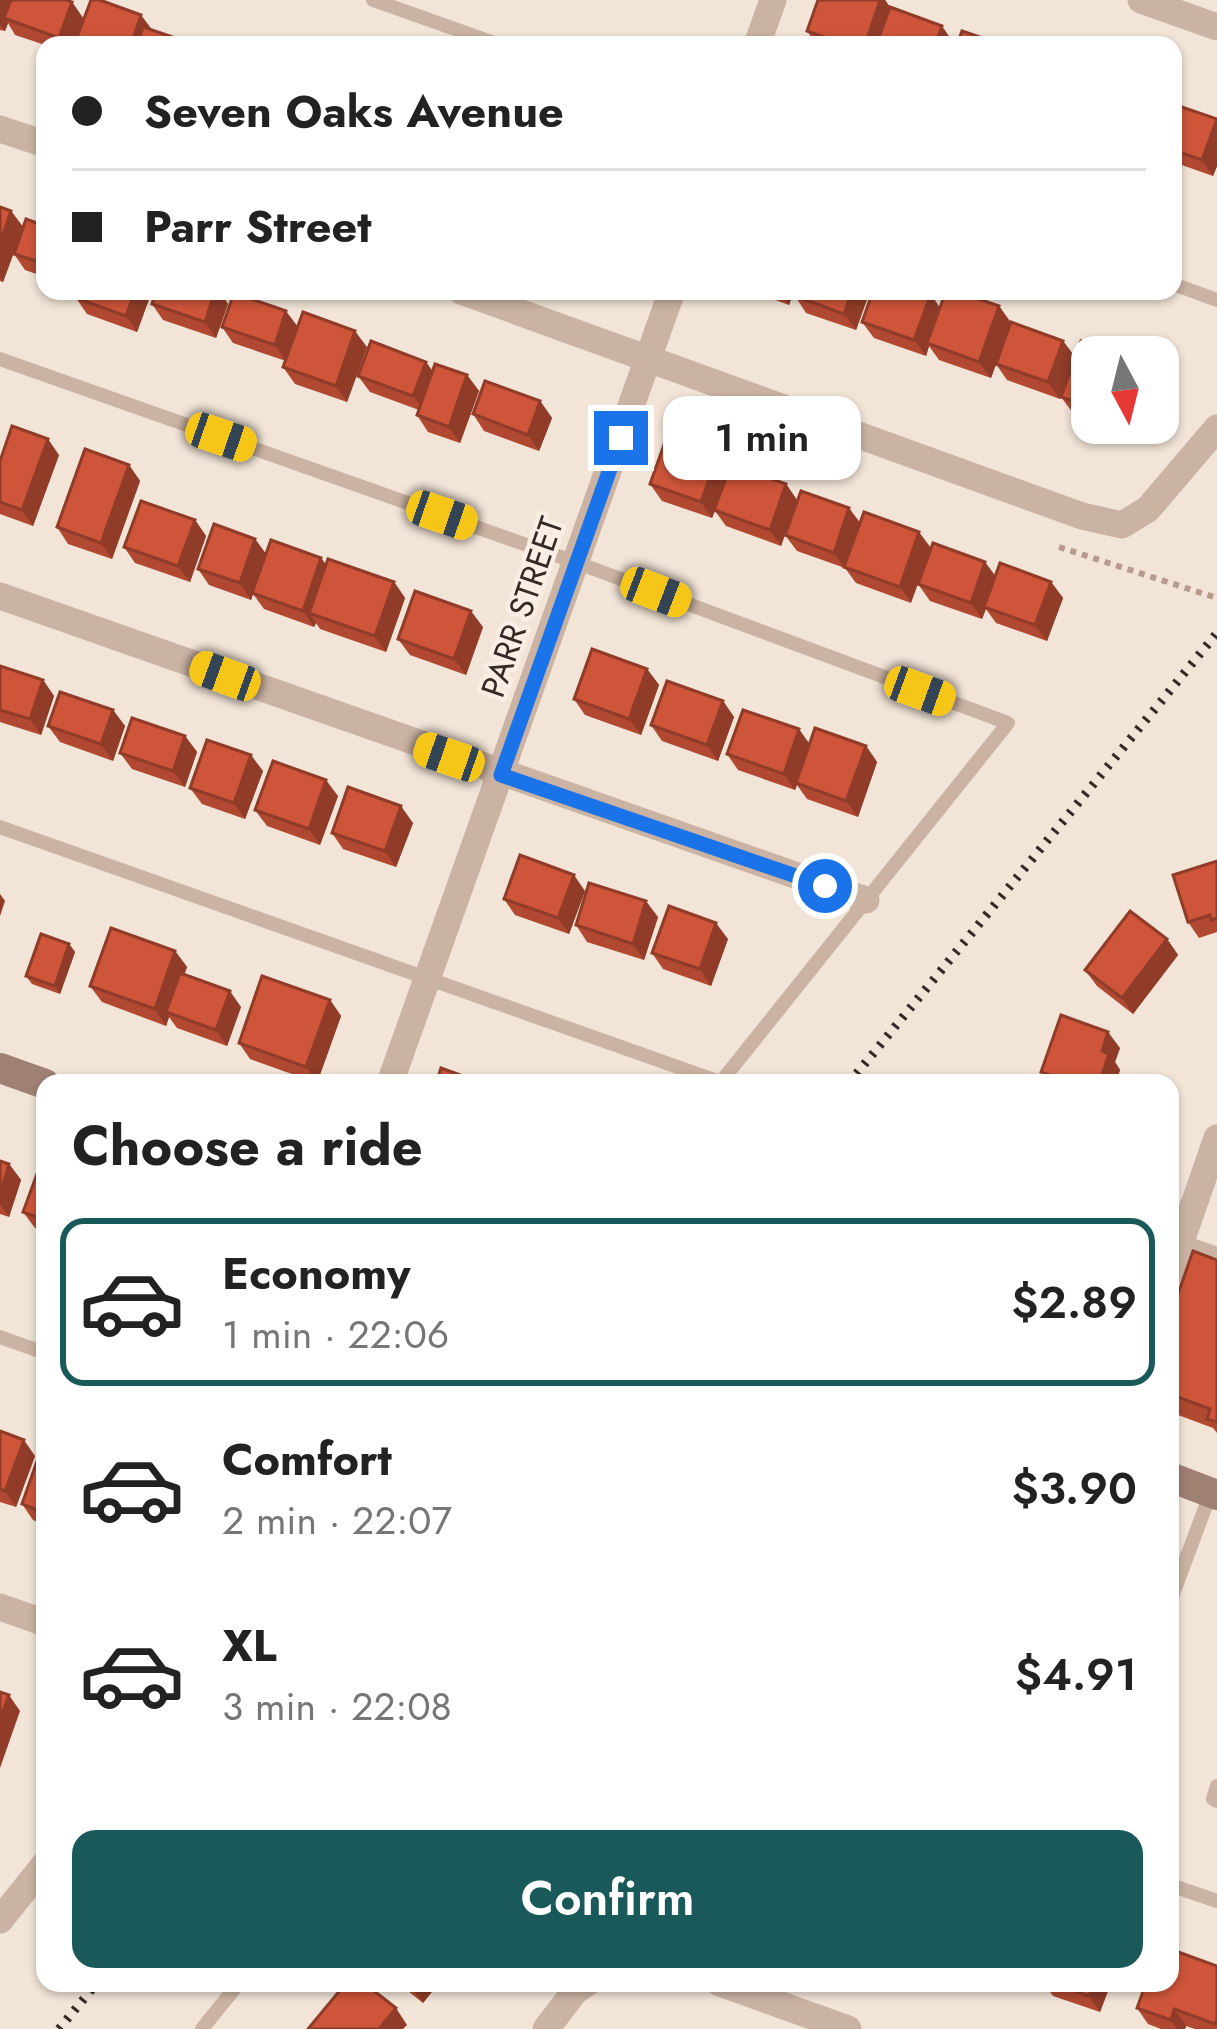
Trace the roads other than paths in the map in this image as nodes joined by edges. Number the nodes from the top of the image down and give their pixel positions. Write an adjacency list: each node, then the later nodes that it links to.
1 (373, 0): 5 (lane)
2 (773, 0): 6 (street)
3 (1141, 0): 4 (street)
4 (1217, 27)
5 (475, 36)
6 (760, 36)
7 (0, 128): 8 (street)
8 (36, 141)
9 (1182, 287): 12 (lane)
10 (486, 300): 13 (street)
11 (669, 300): 13 (street, PARR STREET)
12 (1217, 300)
13 (650, 358): 15 (street); 16 (street, PARR STREET)
14 (0, 359): 16 (lane)
15 (1217, 428)
16 (575, 562): 18 (street, PARR STREET); 20 (lane)
17 (0, 596): 18 (street)
18 (501, 775): 20 (street); 21 (street, PARR STREET)
19 (0, 827): 21 (lane)
20 (866, 900): 25 (lane)
21 (427, 978): 23 (street, PARR STREET); 24 (lane)
22 (0, 1068): 26 (street)
23 (393, 1074)
24 (695, 1074)
25 (727, 1074)
26 (36, 1081)
27 (1217, 1138): 28 (street)
28 (1181, 1241): 29 (street); 30 (lane)
29 (1179, 1247)
30 (1217, 1253)
31 (0, 1337): 32 (lane)
32 (36, 1350)
33 (1179, 1480): 34 (street)
34 (1214, 1493): 35 (lane)
35 (1179, 1580)
36 (0, 1607): 37 (street)
37 (36, 1620)
38 (1217, 1786): 39 (lane)
39 (1217, 1801)
40 (36, 1872): 43 (street)
41 (1179, 1888): 42 (lane)
42 (1217, 1901)
43 (0, 1919)
44 (232, 1992): 47 (lane)
45 (574, 1992): 48 (street)
46 (745, 1992): 49 (street)
47 (202, 2029)
48 (546, 2029)
49 (848, 2029)

